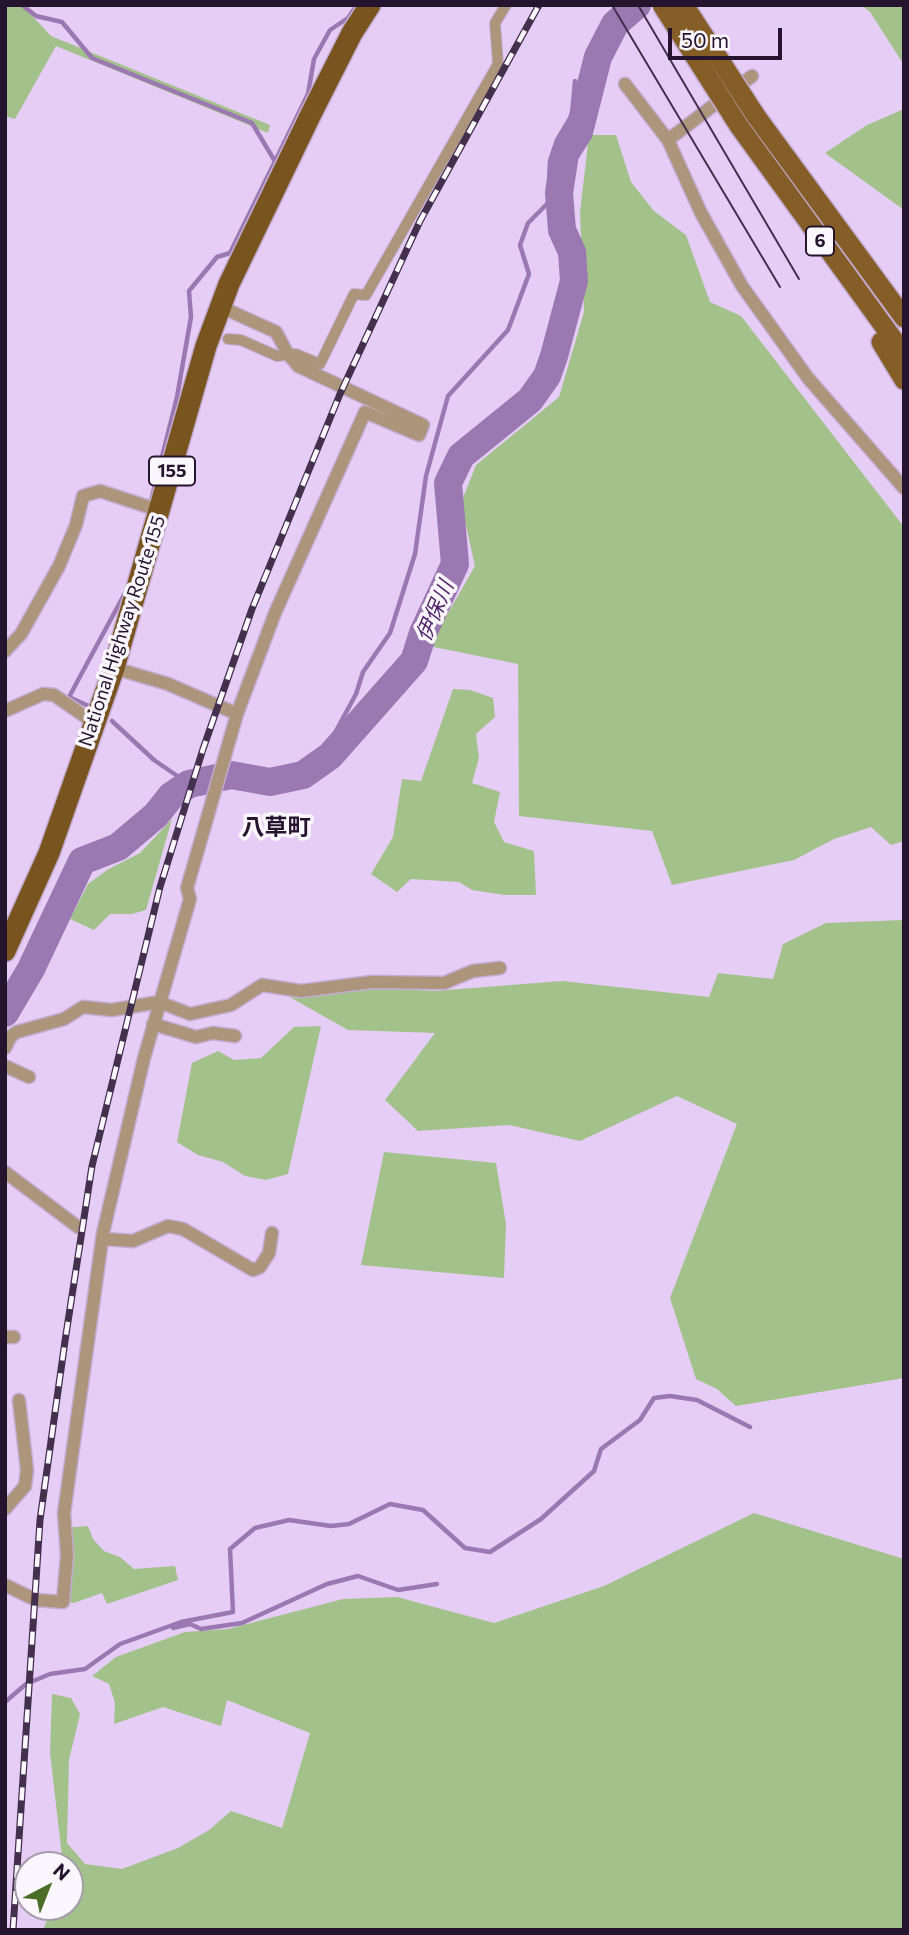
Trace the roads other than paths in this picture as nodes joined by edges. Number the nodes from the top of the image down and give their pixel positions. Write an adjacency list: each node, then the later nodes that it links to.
1 (370, 5): 11 (highway, National Highway Route 155 / 155)
2 (506, 5): 14 (street)
3 (662, 5): 10 (main road, 6, bridge)
4 (684, 5): 8 (main road, 6, bridge)
5 (752, 76): 7 (street)
6 (625, 83): 7 (street)
7 (668, 140): 17 (street)
8 (811, 191): 9 (main road); 12 (main road, 6)
9 (904, 300)
10 (867, 303): 15 (main road, 6); 16 (main road)
11 (221, 307): 14 (street); 18 (highway, National Highway Route 155 / 155)
12 (904, 318)
13 (228, 340): 14 (street)
14 (288, 354): 22 (street)
15 (904, 354)
16 (904, 380)
17 (904, 488)
18 (152, 508): 19 (street); 20 (highway, National Highway Route 155 / 155)
19 (5, 651)
20 (114, 668): 22 (street); 23 (highway, National Highway Route 155 / 155)
21 (5, 711): 23 (street)
22 (237, 714): 26 (street)
23 (93, 722): 24 (highway, National Highway Route 155 / 155)
24 (5, 951)
25 (500, 968): 26 (street)
26 (159, 1002): 27 (street); 29 (street)
27 (153, 1024): 28 (street); 35 (street)
28 (235, 1036)
29 (5, 1048)
30 (5, 1066): 31 (street)
31 (29, 1077)
32 (6, 1174): 33 (street)
33 (78, 1227)
34 (272, 1233): 35 (street)
35 (104, 1239): 38 (street)
36 (19, 1400): 37 (street)
37 (5, 1509)
38 (5, 1585)

